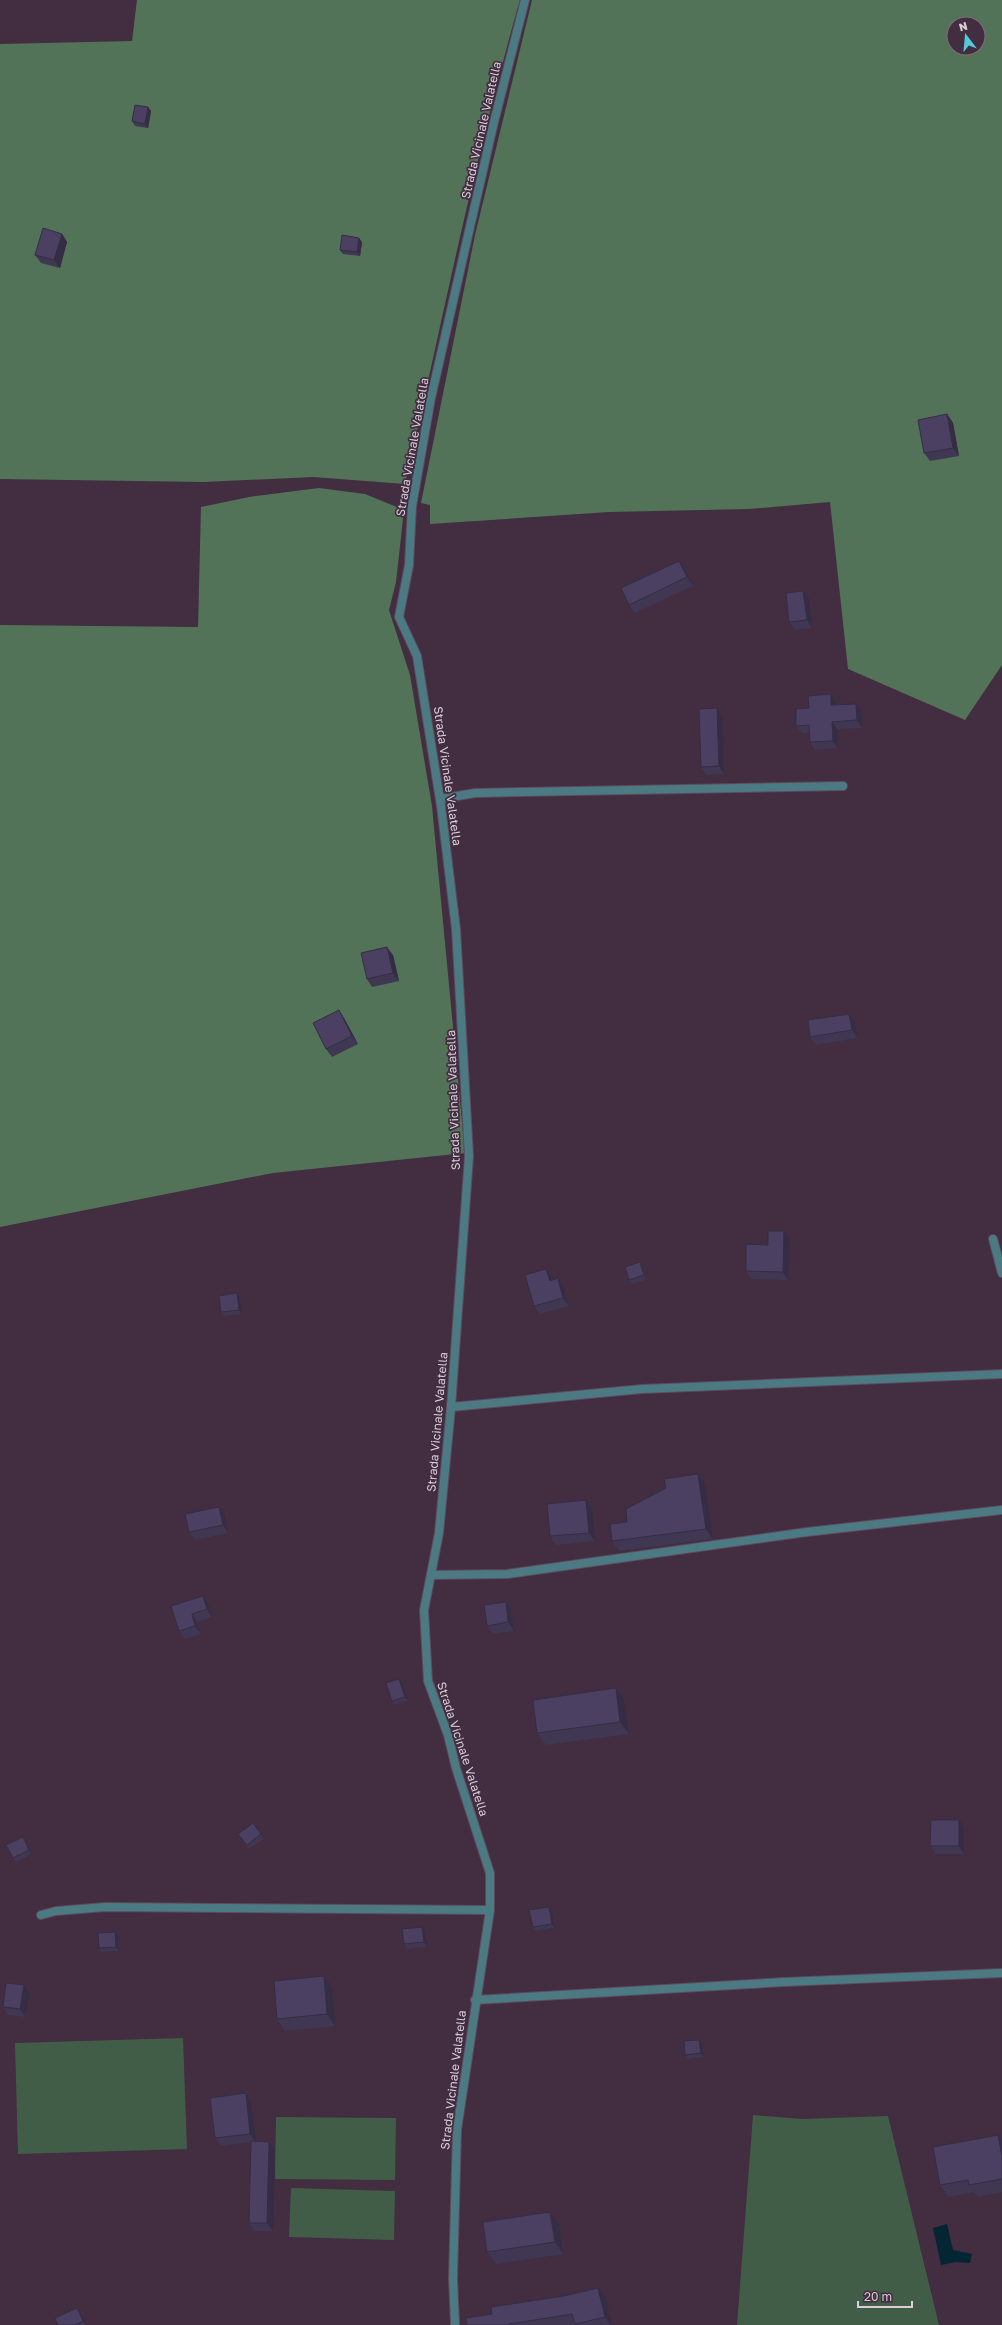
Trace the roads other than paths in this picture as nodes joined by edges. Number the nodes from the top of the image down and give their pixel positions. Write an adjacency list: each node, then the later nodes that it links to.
1 (525, 0): 3 (street, Strada Vicinale Valatella)
2 (843, 786): 3 (street)
3 (440, 799): 7 (street, Strada Vicinale Valatella)
4 (993, 1239): 5 (street)
5 (1002, 1273)
6 (1002, 1374): 7 (street)
7 (451, 1407): 9 (street, Strada Vicinale Valatella)
8 (1002, 1510): 9 (street)
9 (432, 1575): 10 (street, Strada Vicinale Valatella)
10 (490, 1910): 11 (street); 13 (street, Strada Vicinale Valatella)
11 (41, 1915)
12 (1002, 1973): 13 (street)
13 (475, 2000): 14 (street, Strada Vicinale Valatella)
14 (455, 2325)

